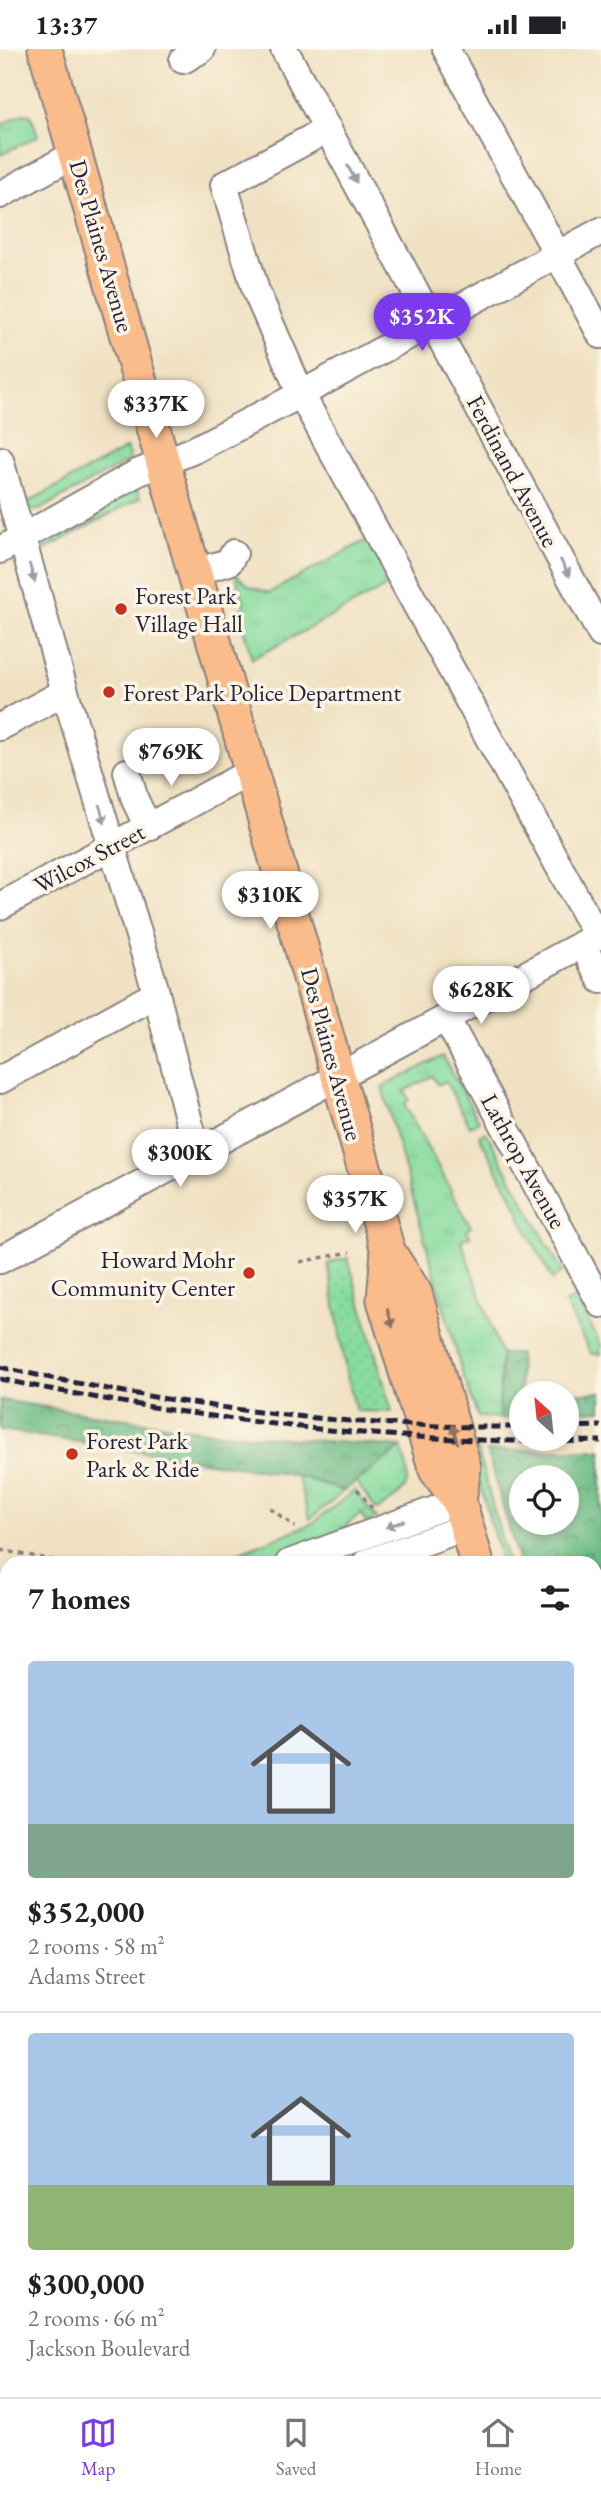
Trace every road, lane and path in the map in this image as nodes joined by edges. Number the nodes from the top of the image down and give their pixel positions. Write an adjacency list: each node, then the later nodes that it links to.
1 (46, 49): 5 (main road, Des Plaines Avenue)
2 (284, 49): 4 (street, Ferdinand Avenue)
3 (446, 49): 8 (street)
4 (328, 129): 9 (street, Ferdinand Avenue, one-way to 9); 11 (street)
5 (75, 154): 6 (street); 13 (main road, Des Plaines Avenue)
6 (0, 195)
7 (601, 231): 8 (street)
8 (558, 255): 9 (street); 10 (street)
9 (432, 323): 11 (street); 17 (street, Ferdinand Avenue, one-way to 17)
10 (601, 335)
11 (301, 394): 13 (street); 25 (street)
12 (0, 460): 14 (street)
13 (163, 463): 14 (street); 16 (main road, Des Plaines Avenue)
14 (11, 544): 18 (street, one-way to 18)
15 (234, 553): 16 (street)
16 (195, 572): 20 (main road, Des Plaines Avenue)
17 (601, 634)
18 (65, 692): 19 (street); 23 (street, one-way to 23)
19 (0, 727)
20 (252, 771): 22 (street, Wilcox Street); 29 (main road, Des Plaines Avenue)
21 (128, 772): 22 (street)
22 (148, 827): 23 (street, Wilcox Street)
23 (111, 846): 24 (street, Wilcox Street); 27 (street)
24 (0, 906)
25 (593, 938): 26 (street); 28 (street)
26 (601, 980)
27 (156, 994): 30 (street); 31 (street)
28 (446, 1018): 29 (street); 35 (street, Lathrop Avenue)
29 (338, 1077): 31 (street); 39 (main road, Des Plaines Avenue)
30 (0, 1080)
31 (197, 1153): 33 (street)
32 (350, 1252): 34 (path)
33 (0, 1260)
34 (300, 1262)
35 (601, 1304)
36 (357, 1489): 38 (path)
37 (270, 1508): 40 (path)
38 (375, 1513)
39 (462, 1514): 43 (street, one-way to 43); 44 (street); 45 (main road, Des Plaines Avenue)
40 (295, 1527)
41 (0, 1550): 42 (path)
42 (32, 1556)
43 (314, 1556)
44 (380, 1556)
45 (475, 1556)

